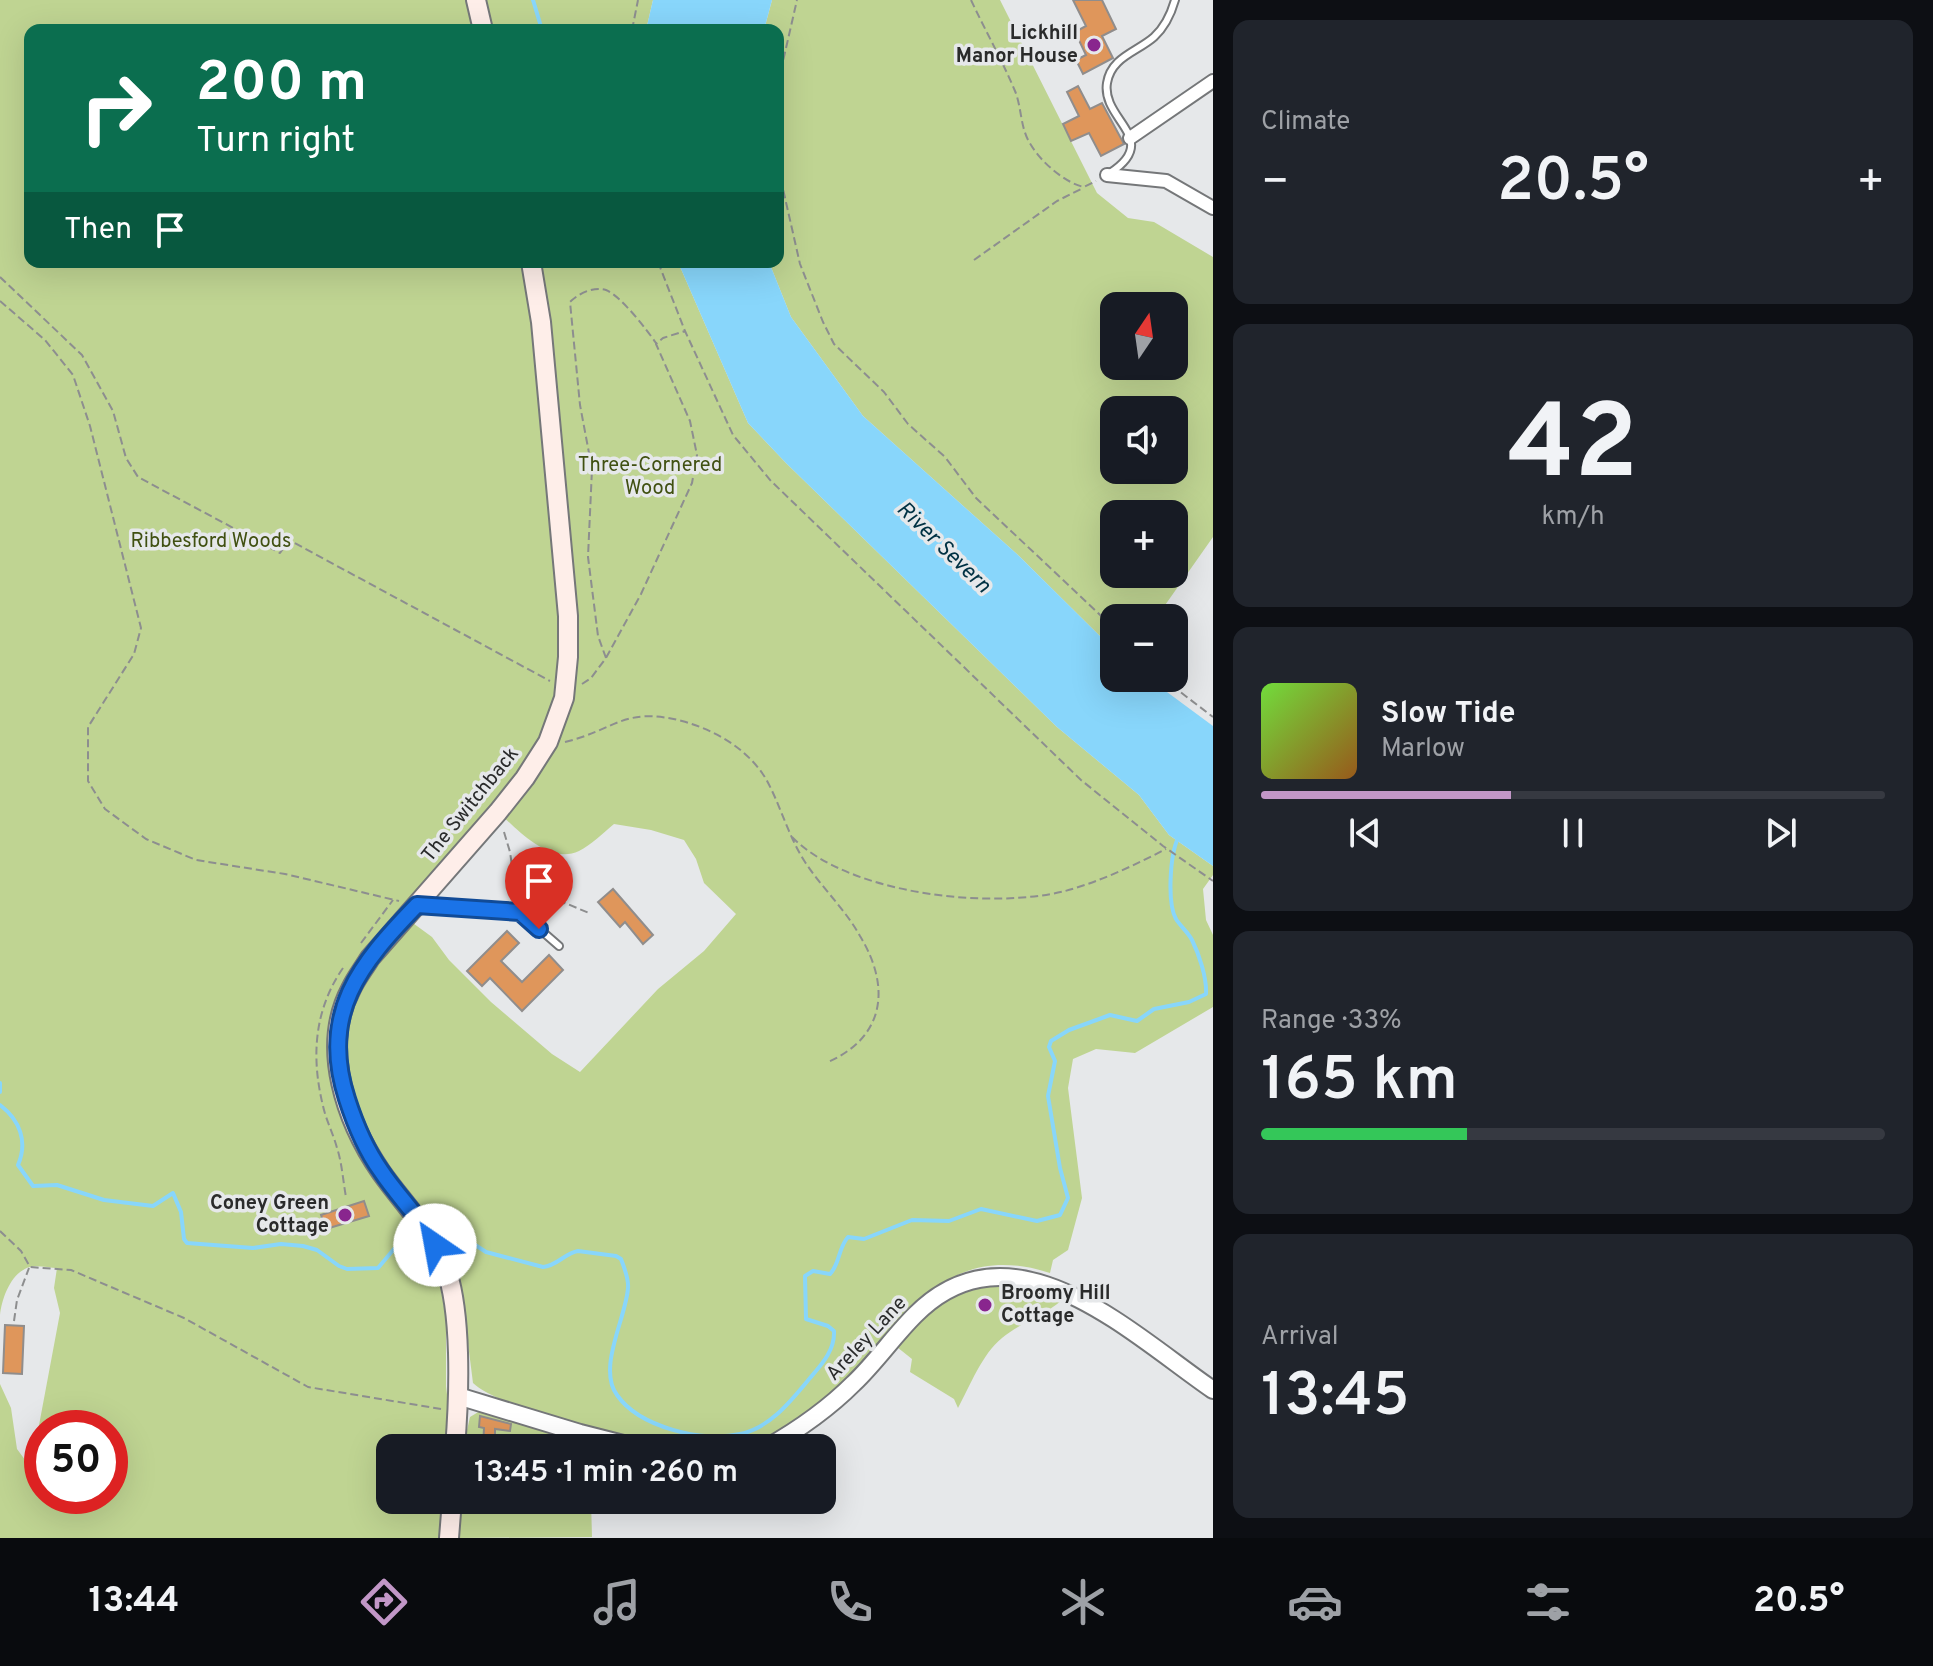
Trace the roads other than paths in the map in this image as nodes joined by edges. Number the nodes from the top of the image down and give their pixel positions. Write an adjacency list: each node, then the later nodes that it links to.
1 (476, 0): 3 (main road)
2 (1175, 0): 6 (lane)
3 (482, 24)
4 (1208, 84): 5 (street); 6 (street)
5 (1213, 98)
6 (1130, 138): 7 (lane)
7 (1107, 175): 8 (street)
8 (1213, 208)
9 (532, 268): 10 (main road, The Switchback)
10 (417, 905): 11 (lane); 13 (main road, The Switchback)
11 (559, 946)
12 (1213, 1390): 16 (street, Areley Lane)
13 (458, 1404): 14 (main road, The Switchback); 15 (street)
14 (456, 1434)
15 (581, 1434)
16 (789, 1434)
17 (451, 1514): 18 (main road)
18 (449, 1538)

